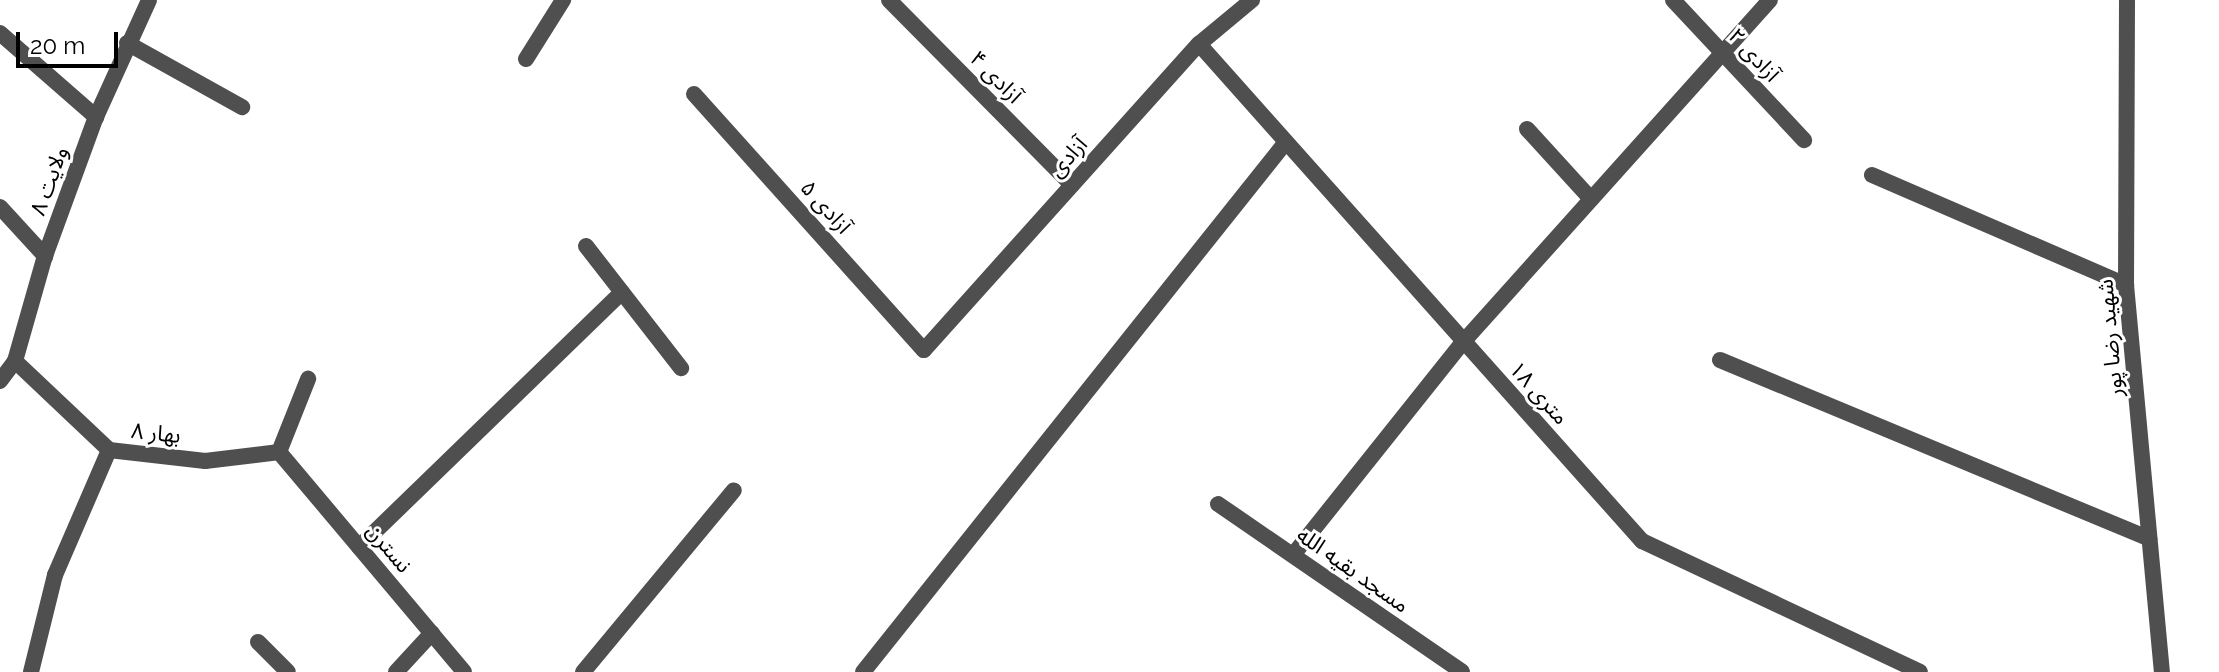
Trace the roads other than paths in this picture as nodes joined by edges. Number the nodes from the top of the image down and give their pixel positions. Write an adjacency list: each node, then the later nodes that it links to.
1 (149, 0): 9 (street, ولایت ۸)
2 (563, 0): 12 (street)
3 (889, 0): 20 (street, آزادی ۴)
4 (1252, 0): 10 (street, آزادی)
5 (1673, 0): 11 (street, آزادی ۲)
6 (1770, 0): 11 (street)
7 (2127, 0): 25 (street, شهید رضا پور)
8 (0, 33): 15 (street)
9 (127, 43): 14 (street); 15 (street, ولایت ۸)
10 (1199, 44): 18 (street, ۱۸ متری); 20 (street, آزادی)
11 (1722, 54): 17 (street, آزادی ۲); 21 (street)
12 (526, 59)
13 (694, 94): 28 (street, آزادی ۵)
14 (242, 107)
15 (96, 117): 24 (street, ولایت ۸)
16 (1527, 129): 21 (street)
17 (1804, 140)
18 (1286, 142): 27 (street, ۱۸ متری); 48 (street)
19 (1872, 175): 25 (street)
20 (1072, 185): 28 (street, آزادی)
21 (1591, 199): 27 (street)
22 (0, 207): 24 (street)
23 (586, 246): 26 (street)
24 (45, 256): 30 (street, ولایت ۸)
25 (2126, 285): 38 (street, شهید رضا پور)
26 (622, 292): 31 (street); 39 (street)
27 (1464, 341): 40 (street); 50 (street, ۱۸ متری)
28 (924, 350)
29 (1720, 360): 38 (street)
30 (15, 361): 33 (street, ولایت ۸); 34 (street, بهار ۸)
31 (681, 368)
32 (308, 379): 35 (street)
33 (0, 381)
34 (109, 450): 35 (street, بهار ۸); 43 (street)
35 (279, 452): 39 (street, نسترن)
36 (734, 490): 47 (street)
37 (1218, 504): 40 (street, مسجد بقیه الله)
38 (2149, 539): 51 (street, شهید رضا پور)
39 (359, 547): 41 (street, نسترن)
40 (1293, 555): 49 (street, مسجد بقیه الله)
41 (432, 633): 45 (street); 46 (street, نسترن)
42 (258, 642): 44 (street)
43 (31, 672)
44 (288, 672)
45 (396, 672)
46 (464, 672)
47 (583, 672)
48 (863, 672)
49 (1462, 672)
50 (1920, 672)
51 (2162, 672)

